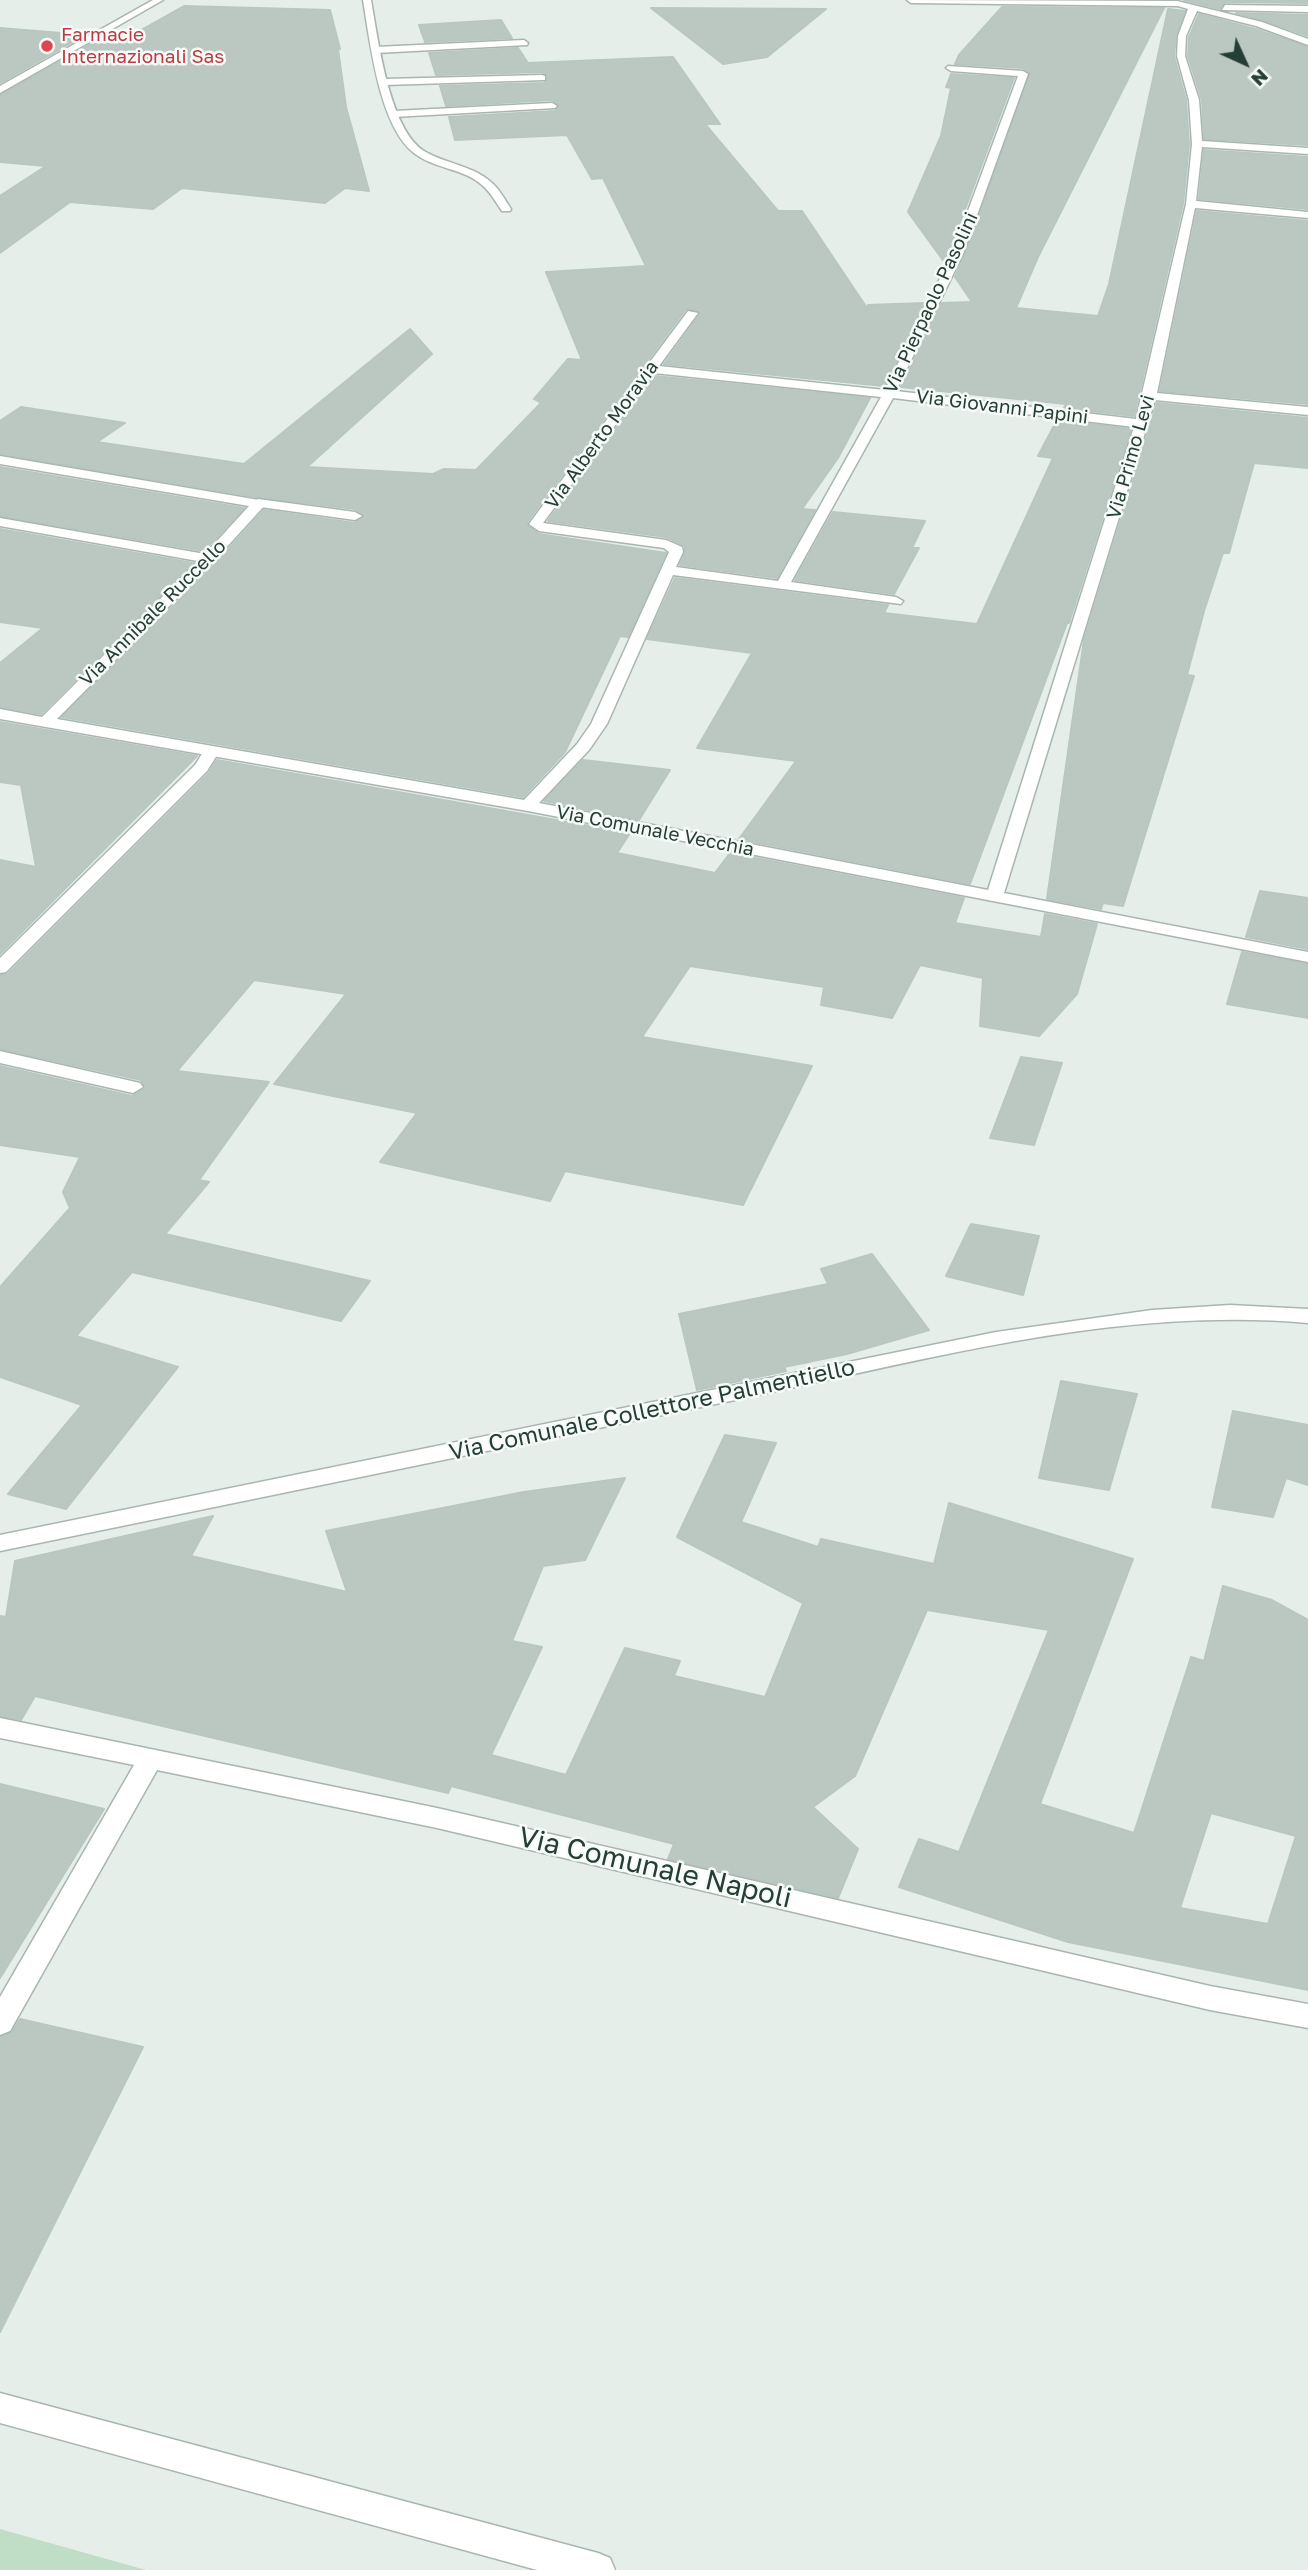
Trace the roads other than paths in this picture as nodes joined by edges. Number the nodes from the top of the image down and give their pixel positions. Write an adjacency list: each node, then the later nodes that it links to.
1 (159, 0): 14 (street)
2 (367, 0): 10 (street)
3 (911, 0): 5 (street)
4 (1162, 0): 5 (street)
5 (1177, 4): 6 (street)
6 (1192, 8): 7 (street); 8 (street); 17 (street, Via Primo Levi)
7 (1308, 9)
8 (1308, 42)
9 (524, 43): 10 (street)
10 (376, 50): 13 (street)
11 (951, 68): 24 (street, Via Pierpaolo Pasolini)
12 (542, 78): 13 (street)
13 (385, 82): 16 (street)
14 (0, 90)
15 (552, 106): 16 (street)
16 (394, 114): 20 (street)
17 (1197, 144): 18 (street); 19 (street, Via Primo Levi)
18 (1308, 151)
19 (1191, 204): 21 (street); 25 (street, Via Primo Levi)
20 (506, 209)
21 (1308, 215)
22 (692, 313): 23 (street, Via Alberto Moravia)
23 (651, 369): 24 (street, Via Giovanni Papini); 33 (street, Via Alberto Moravia)
24 (890, 395): 27 (street, Via Giovanni Papini); 34 (street, Via Pierpaolo Pasolini)
25 (1150, 396): 26 (street); 27 (street, Via Primo Levi)
26 (1308, 411)
27 (1143, 424): 40 (street, Via Primo Levi)
28 (0, 460): 29 (street)
29 (258, 503): 30 (street); 32 (street, Via Annibale Ruccello)
30 (355, 516)
31 (0, 522): 32 (street)
32 (208, 559): 37 (street, Via Annibale Ruccello)
33 (668, 570): 34 (street); 39 (street)
34 (782, 586): 35 (street)
35 (896, 601)
36 (0, 714): 37 (street, Via Comunale Vecchia)
37 (45, 722): 38 (street, Via Comunale Vecchia)
38 (211, 752): 39 (street, Via Comunale Vecchia); 41 (street); 43 (street)
39 (528, 806): 40 (street, Via Comunale Vecchia)
40 (994, 898): 42 (street, Via Comunale Vecchia)
41 (0, 950)
42 (1308, 957)
43 (0, 968)
44 (0, 1057): 45 (street)
45 (133, 1087)
46 (1308, 1317): 47 (street, Via Comunale Collettore Palmentiello)
47 (0, 1544)
48 (0, 1728): 49 (street, Via Comunale Napoli)
49 (151, 1758): 50 (street, Via Comunale Napoli); 51 (street)
50 (1308, 2016)
51 (0, 2023)
52 (0, 2409): 53 (street)
53 (598, 2570)

